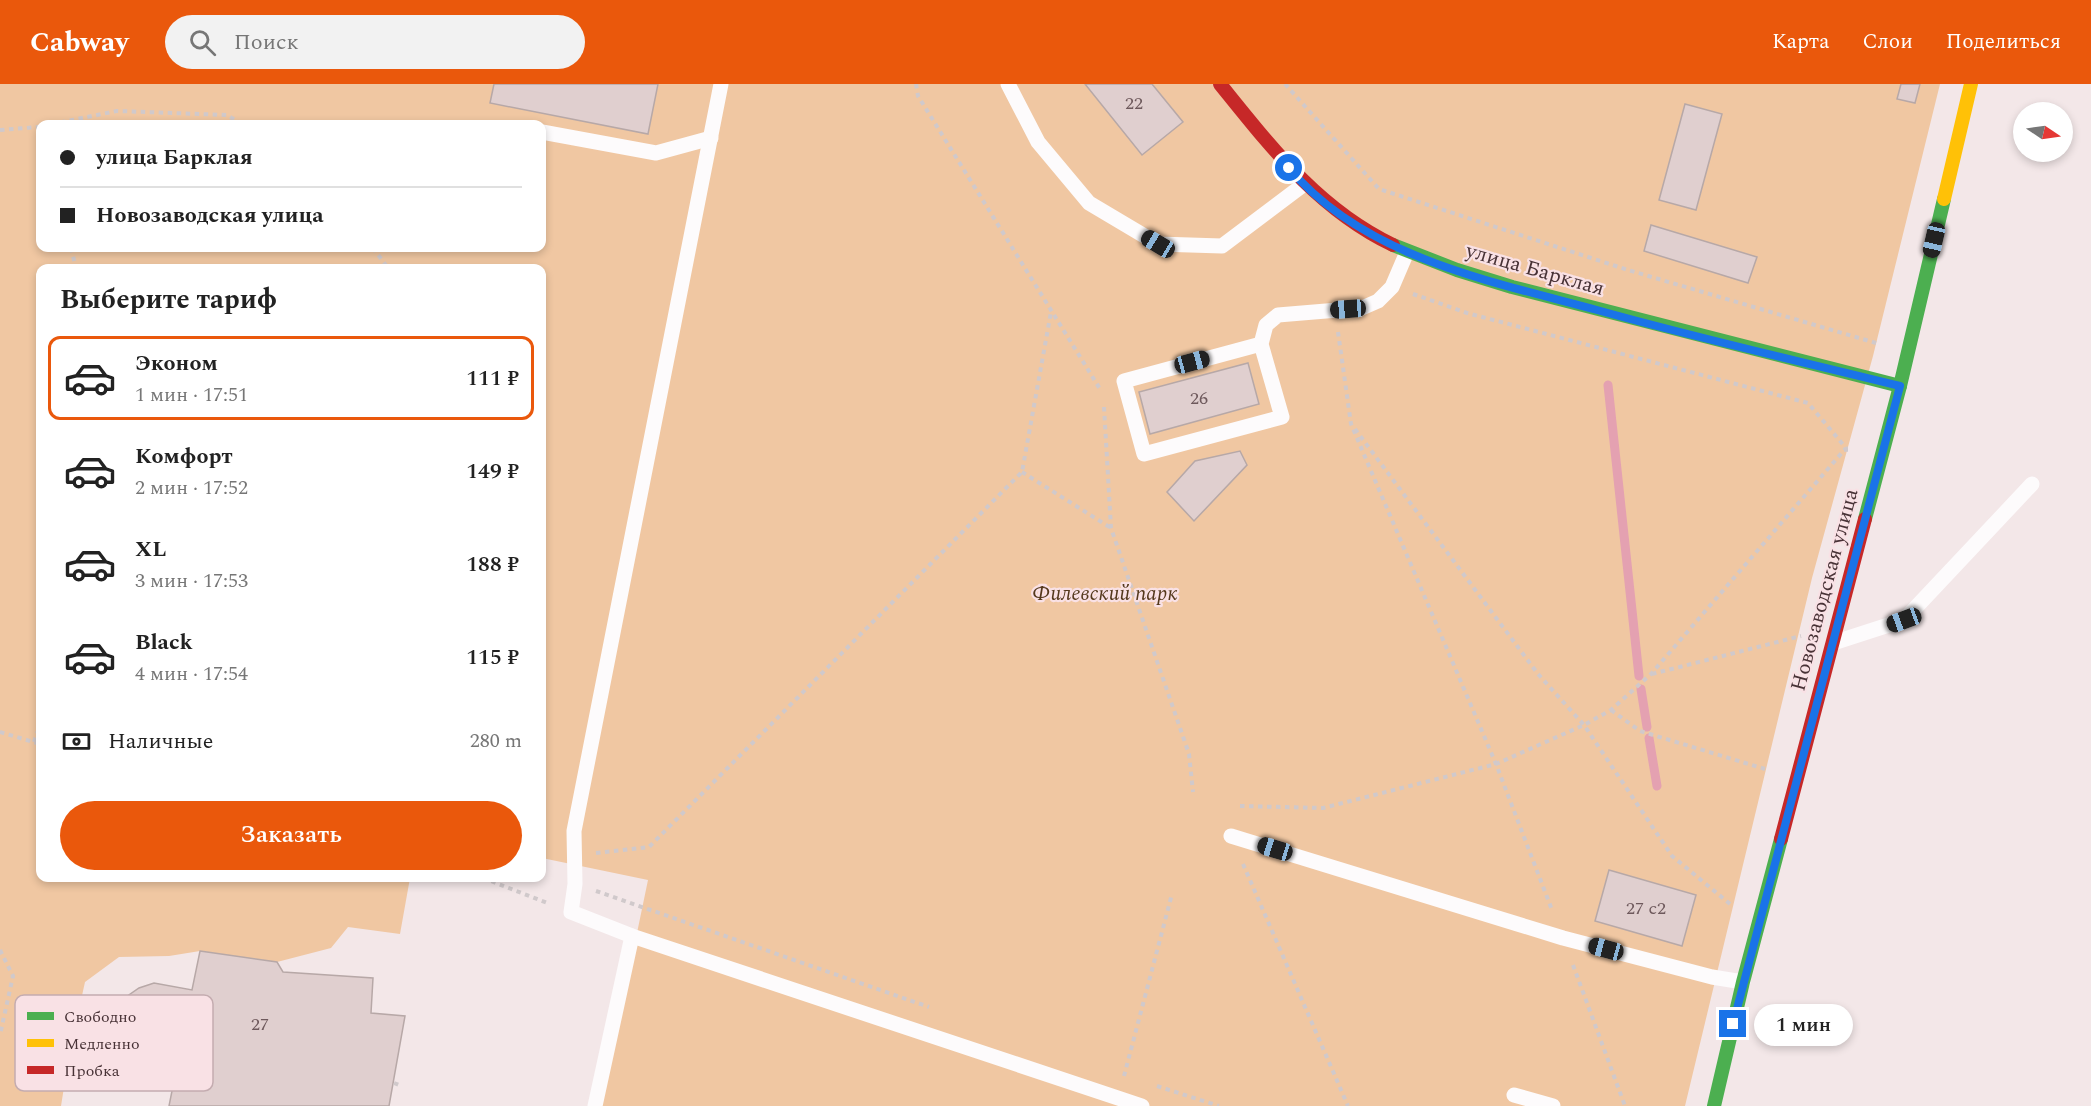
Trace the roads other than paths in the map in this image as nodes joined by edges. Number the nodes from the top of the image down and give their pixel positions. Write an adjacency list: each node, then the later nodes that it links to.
1 (721, 84): 6 (lane)
2 (1008, 84): 7 (lane)
3 (1220, 84): 7 (street, улица Барклая)
4 (1971, 84): 10 (street, Новозаводская улица)
5 (546, 133): 6 (lane)
6 (711, 138): 14 (lane)
7 (1303, 185): 8 (street, улица Барклая)
8 (1407, 252): 9 (lane); 10 (street, улица Барклая)
9 (1261, 344): 9 (lane)
10 (1900, 386): 12 (street, Новозаводская улица)
11 (2032, 484): 12 (lane)
12 (1832, 643): 15 (street, Новозаводская улица)
13 (1231, 836): 15 (lane)
14 (632, 936): 17 (lane); 18 (lane)
15 (1743, 982): 20 (street, Новозаводская улица)
16 (1514, 1095): 19 (lane)
17 (595, 1106)
18 (1142, 1106)
19 (1553, 1106)
20 (1714, 1106)

